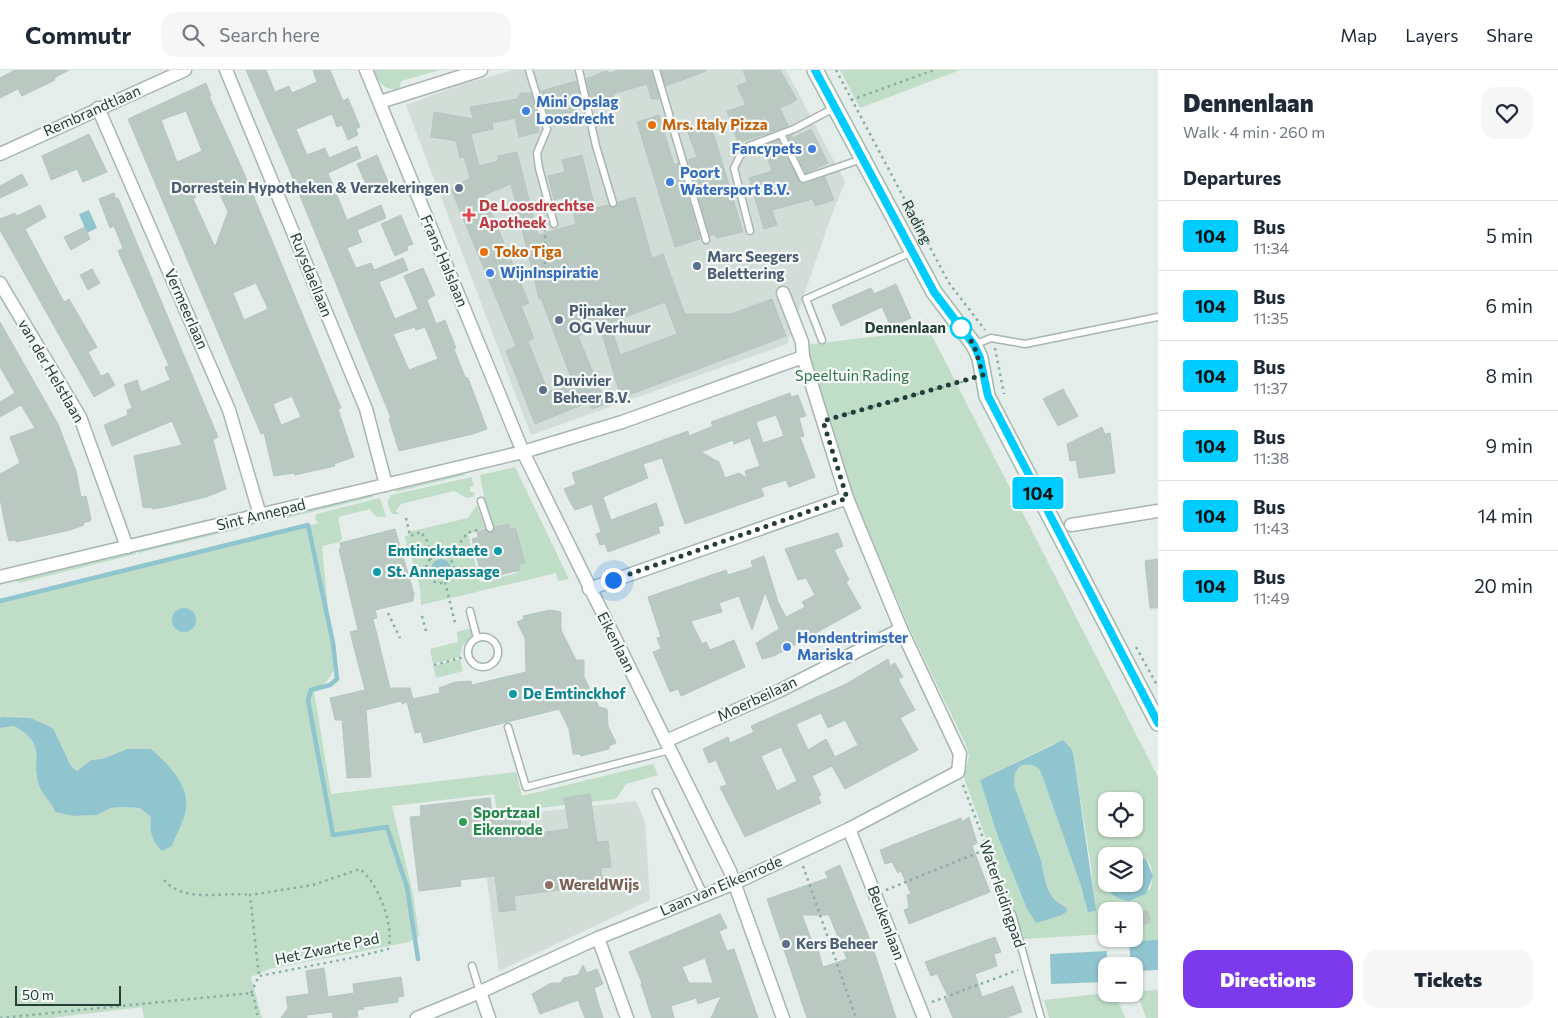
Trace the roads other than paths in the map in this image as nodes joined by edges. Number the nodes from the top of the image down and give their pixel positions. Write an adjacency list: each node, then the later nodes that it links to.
1 (185, 70): 10 (street, Rembrandtlaan)
2 (226, 70): 27 (street, Ruysdaellaan)
3 (366, 70): 9 (street, Frans Halslaan)
4 (481, 70): 9 (street)
5 (529, 70): 16 (lane)
6 (579, 70): 15 (lane)
7 (656, 70): 18 (lane)
8 (815, 70): 11 (main road, Rading)
9 (380, 102): 26 (street, Frans Halslaan)
10 (98, 108): 13 (street, Rembrandtlaan); 31 (street, Vermeerlaan)
11 (834, 108): 12 (lane); 14 (main road, Rading)
12 (781, 134): 14 (lane); 17 (lane)
13 (0, 154)
14 (862, 159): 19 (main road, Rading)
15 (613, 203)
16 (554, 224)
17 (750, 230)
18 (706, 240)
19 (912, 252): 23 (lane, Rading); 24 (main road, Rading)
20 (0, 283): 34 (street, van der Helstlaan)
21 (783, 293): 25 (street)
22 (1158, 317): 24 (lane)
23 (822, 340)
24 (974, 345): 40 (main road, Rading)
25 (802, 357): 26 (street); 28 (street)
26 (523, 452): 27 (street, Sint Annepad); 36 (street, Eikenlaan)
27 (386, 485): 31 (street, Sint Annepad)
28 (847, 498): 36 (street); 38 (street)
29 (481, 501): 33 (lane)
30 (1158, 511): 32 (street)
31 (260, 516): 34 (street, Sint Annepad)
32 (1071, 525)
33 (490, 527)
34 (127, 547): 35 (street, Sint Annepad)
35 (0, 577)
36 (590, 589): 42 (street, Eikenlaan)
37 (470, 611): 39 (lane)
38 (901, 629): 42 (street, Moerbeilaan); 44 (street, Laan van Eikenrode)
39 (477, 638): 39 (lane)
40 (1157, 719)
41 (508, 727): 42 (lane)
42 (668, 745): 45 (street, Eikenlaan)
43 (656, 792): 46 (lane)
44 (849, 828): 45 (street, Laan van Eikenrode); 51 (street, Beukenlaan)
45 (735, 883): 46 (street, Laan van Eikenrode); 55 (street, Eikenlaan)
46 (704, 895): 48 (street, Laan van Eikenrode)
47 (1012, 914): 56 (lane, Waterleidingpad)
48 (598, 938): 50 (street, Laan van Eikenrode); 54 (street)
49 (472, 966): 50 (lane)
50 (480, 992): 52 (street, Laan van Eikenrode); 53 (street)
51 (921, 1012)
52 (417, 1018)
53 (490, 1018)
54 (627, 1018)
55 (782, 1018)
56 (1041, 1018)

